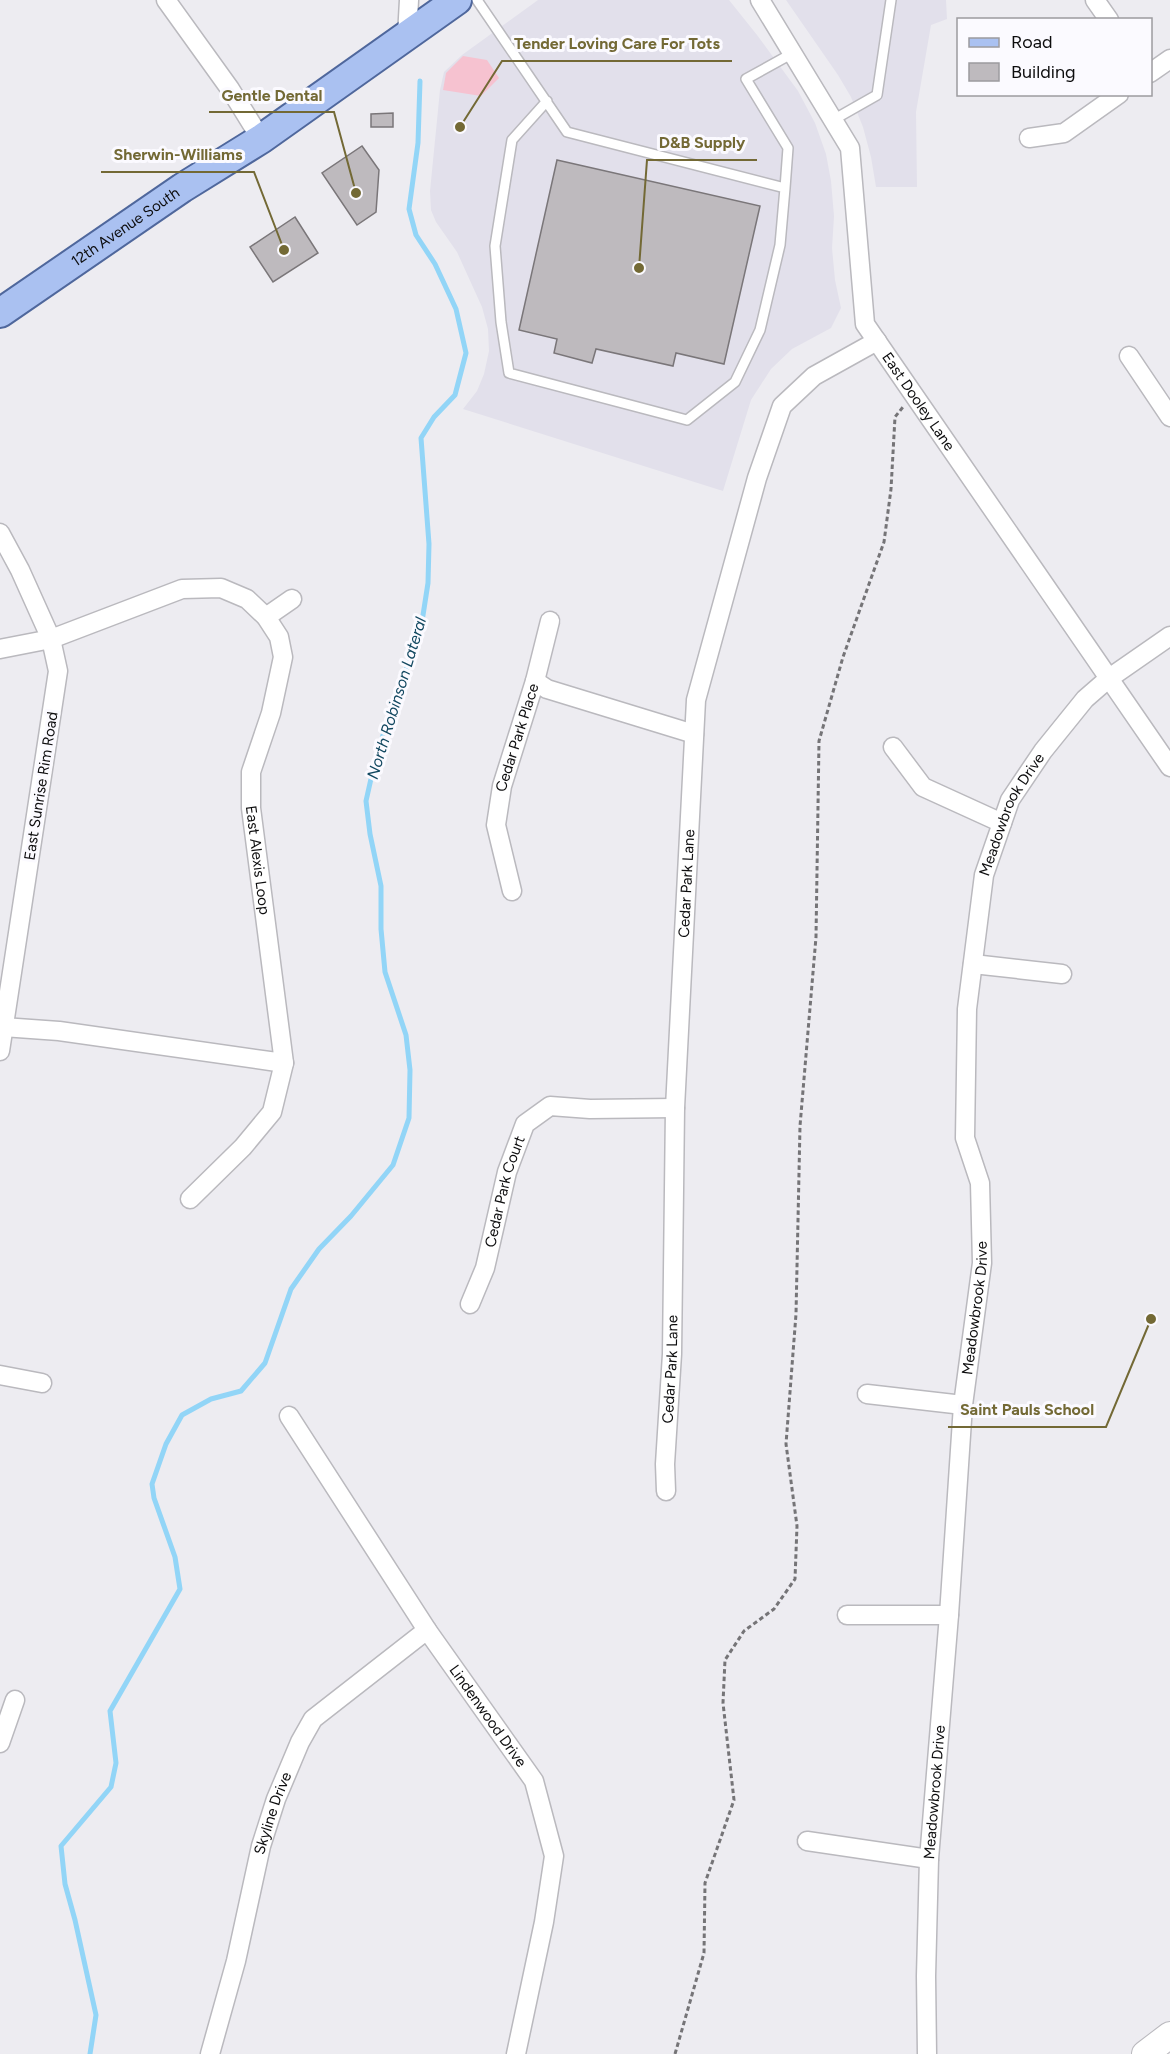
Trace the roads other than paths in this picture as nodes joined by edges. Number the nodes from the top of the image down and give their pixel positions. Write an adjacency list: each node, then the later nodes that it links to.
1 (166, 0): 17 (street)
2 (410, 0): 9 (street)
3 (457, 0): 9 (main road, 12th Avenue South)
4 (477, 0): 14 (lane)
5 (760, 0): 10 (street, East Dooley Lane)
6 (891, 0): 15 (lane)
7 (1095, 0): 8 (street)
8 (1108, 18)
9 (407, 36): 17 (main road, 12th Avenue South)
10 (793, 53): 15 (street, East Dooley Lane); 18 (lane)
11 (1170, 59): 12 (street)
12 (1152, 72)
13 (1116, 96): 16 (street)
14 (547, 101): 18 (lane); 18 (lane)
15 (833, 120): 20 (street, East Dooley Lane)
16 (1029, 138)
17 (261, 140): 19 (main road, 12th Avenue South)
18 (785, 188)
19 (0, 313)
20 (877, 341): 30 (street, East Dooley Lane); 32 (street, Cedar Park Lane)
21 (1129, 356): 22 (street)
22 (1170, 417)
23 (0, 533): 28 (street, East Sunrise Rim Road)
24 (292, 599): 25 (street)
25 (266, 617): 28 (street, East Alexis Loop); 41 (street, East Alexis Loop)
26 (550, 621): 31 (street)
27 (1170, 636): 30 (street, Meadowbrook Drive)
28 (51, 639): 29 (street, East Alexis Loop); 39 (street, East Sunrise Rim Road)
29 (0, 649)
30 (1108, 679): 34 (street, East Dooley Lane); 35 (street, Meadowbrook Drive)
31 (535, 681): 32 (street, Cedar Park Place); 36 (street, Cedar Park Place)
32 (694, 734): 42 (street, Cedar Park Lane)
33 (893, 747): 35 (street)
34 (1170, 767)
35 (1002, 823): 37 (street, Meadowbrook Drive)
36 (512, 891)
37 (972, 964): 38 (street); 48 (street, Meadowbrook Drive)
38 (1062, 974)
39 (3, 1027): 40 (street, East Sunrise Rim Road); 41 (street)
40 (0, 1051)
41 (284, 1063): 43 (street)
42 (675, 1108): 44 (street, Cedar Park Court); 50 (street, Cedar Park Lane)
43 (190, 1199)
44 (470, 1304)
45 (0, 1376): 46 (street)
46 (42, 1383)
47 (867, 1394): 48 (street)
48 (963, 1405): 52 (street, Meadowbrook Drive)
49 (289, 1416): 53 (street, Lindenwood Drive)
50 (666, 1491)
51 (847, 1615): 52 (street)
52 (949, 1615): 57 (street, Meadowbrook Drive)
53 (427, 1630): 59 (street, Skyline Drive); 60 (street, Lindenwood Drive)
54 (15, 1700): 55 (street)
55 (0, 1743)
56 (807, 1841): 57 (street)
57 (929, 1859): 61 (street, Meadowbrook Drive)
58 (1170, 2035): 62 (street)
59 (210, 2054)
60 (516, 2054)
61 (927, 2054)
62 (1144, 2054)

